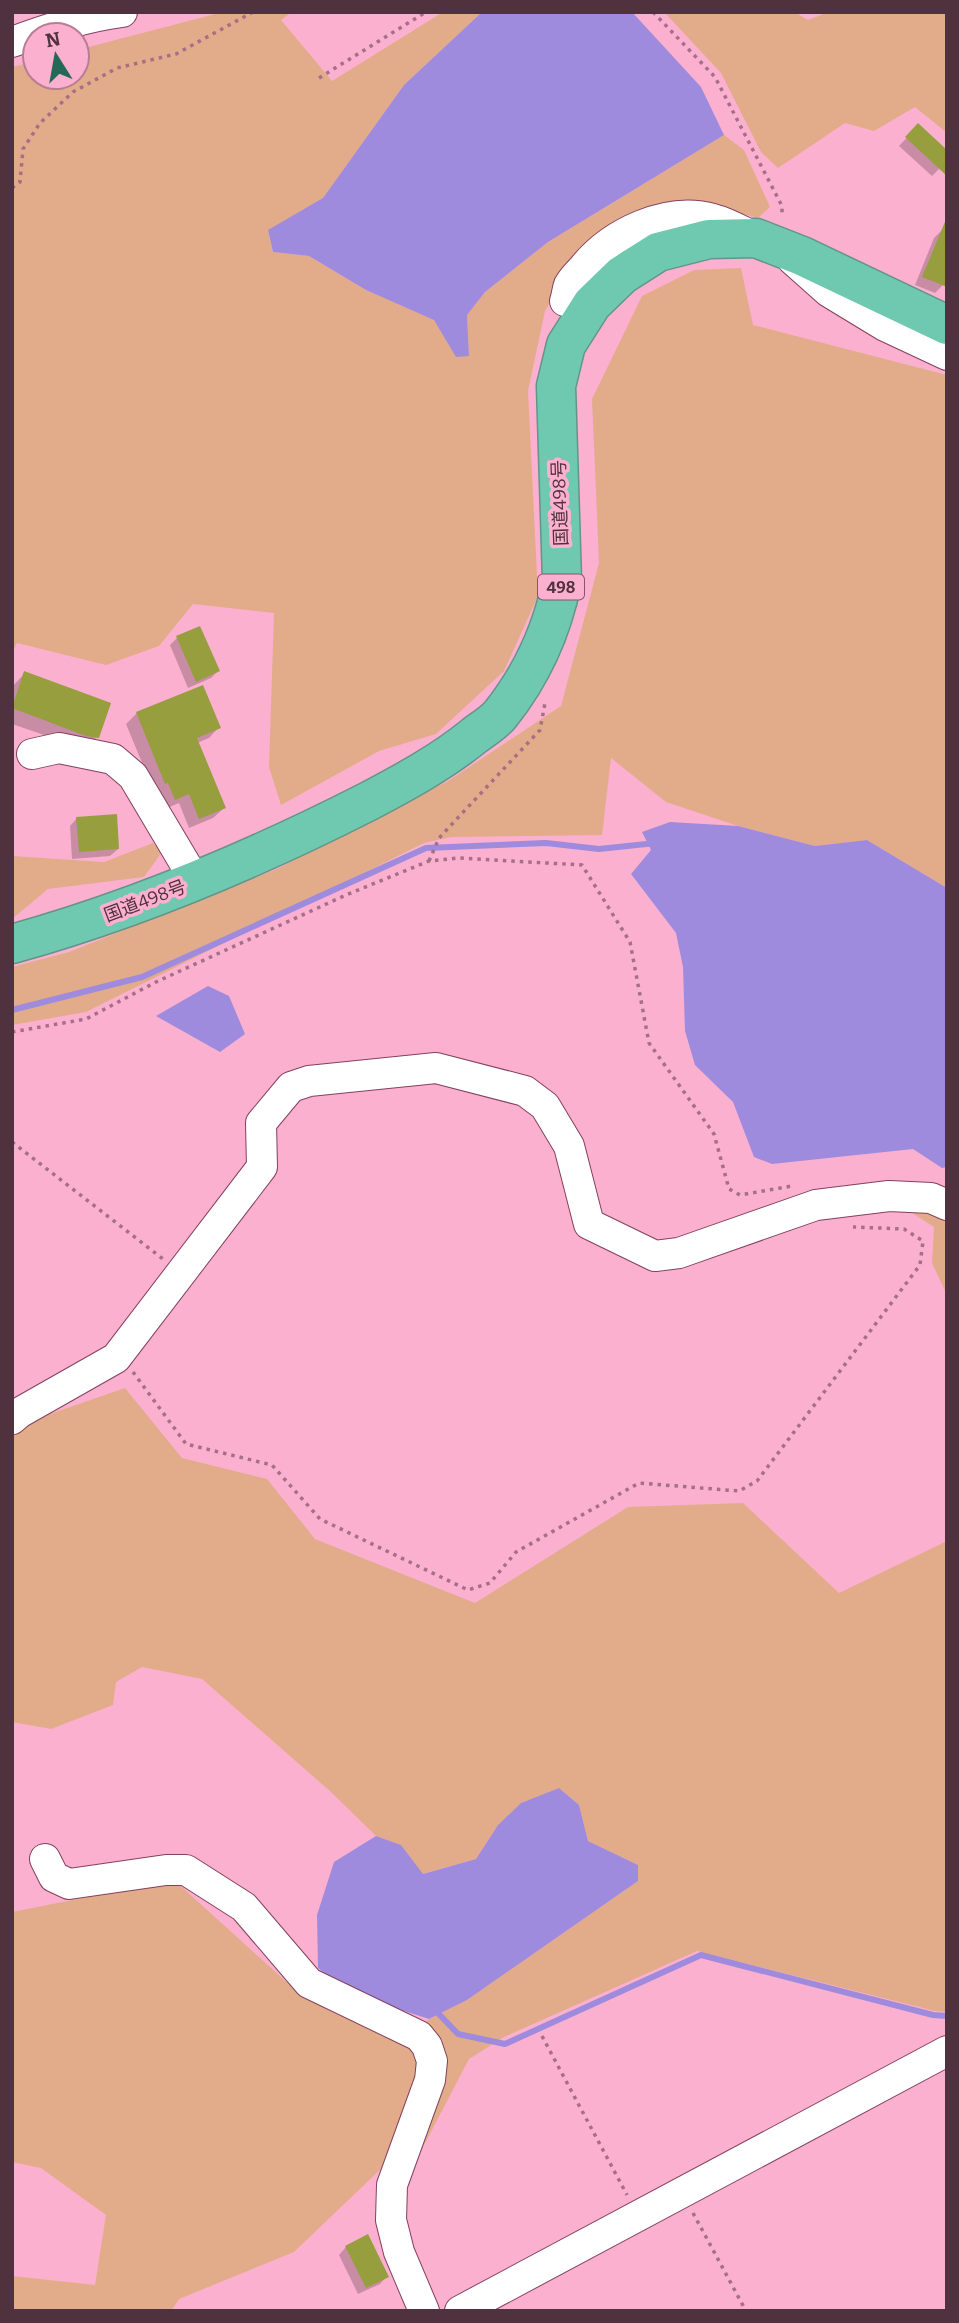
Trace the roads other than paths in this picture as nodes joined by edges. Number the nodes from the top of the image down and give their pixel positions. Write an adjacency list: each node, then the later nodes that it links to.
1 (122, 12): 2 (street)
2 (12, 43)
3 (768, 242): 4 (street); 5 (highway, 国道498号 / 498); 6 (street); 8 (highway, 国道498号 / 498)
4 (565, 301)
5 (947, 325)
6 (947, 355)
7 (32, 754): 8 (street)
8 (197, 882): 9 (highway, 国道498号 / 498)
9 (12, 944)
10 (947, 1205): 11 (street)
11 (12, 1419)
12 (45, 1859): 14 (street)
13 (947, 2051): 15 (street)
14 (424, 2311)
15 (460, 2311)

